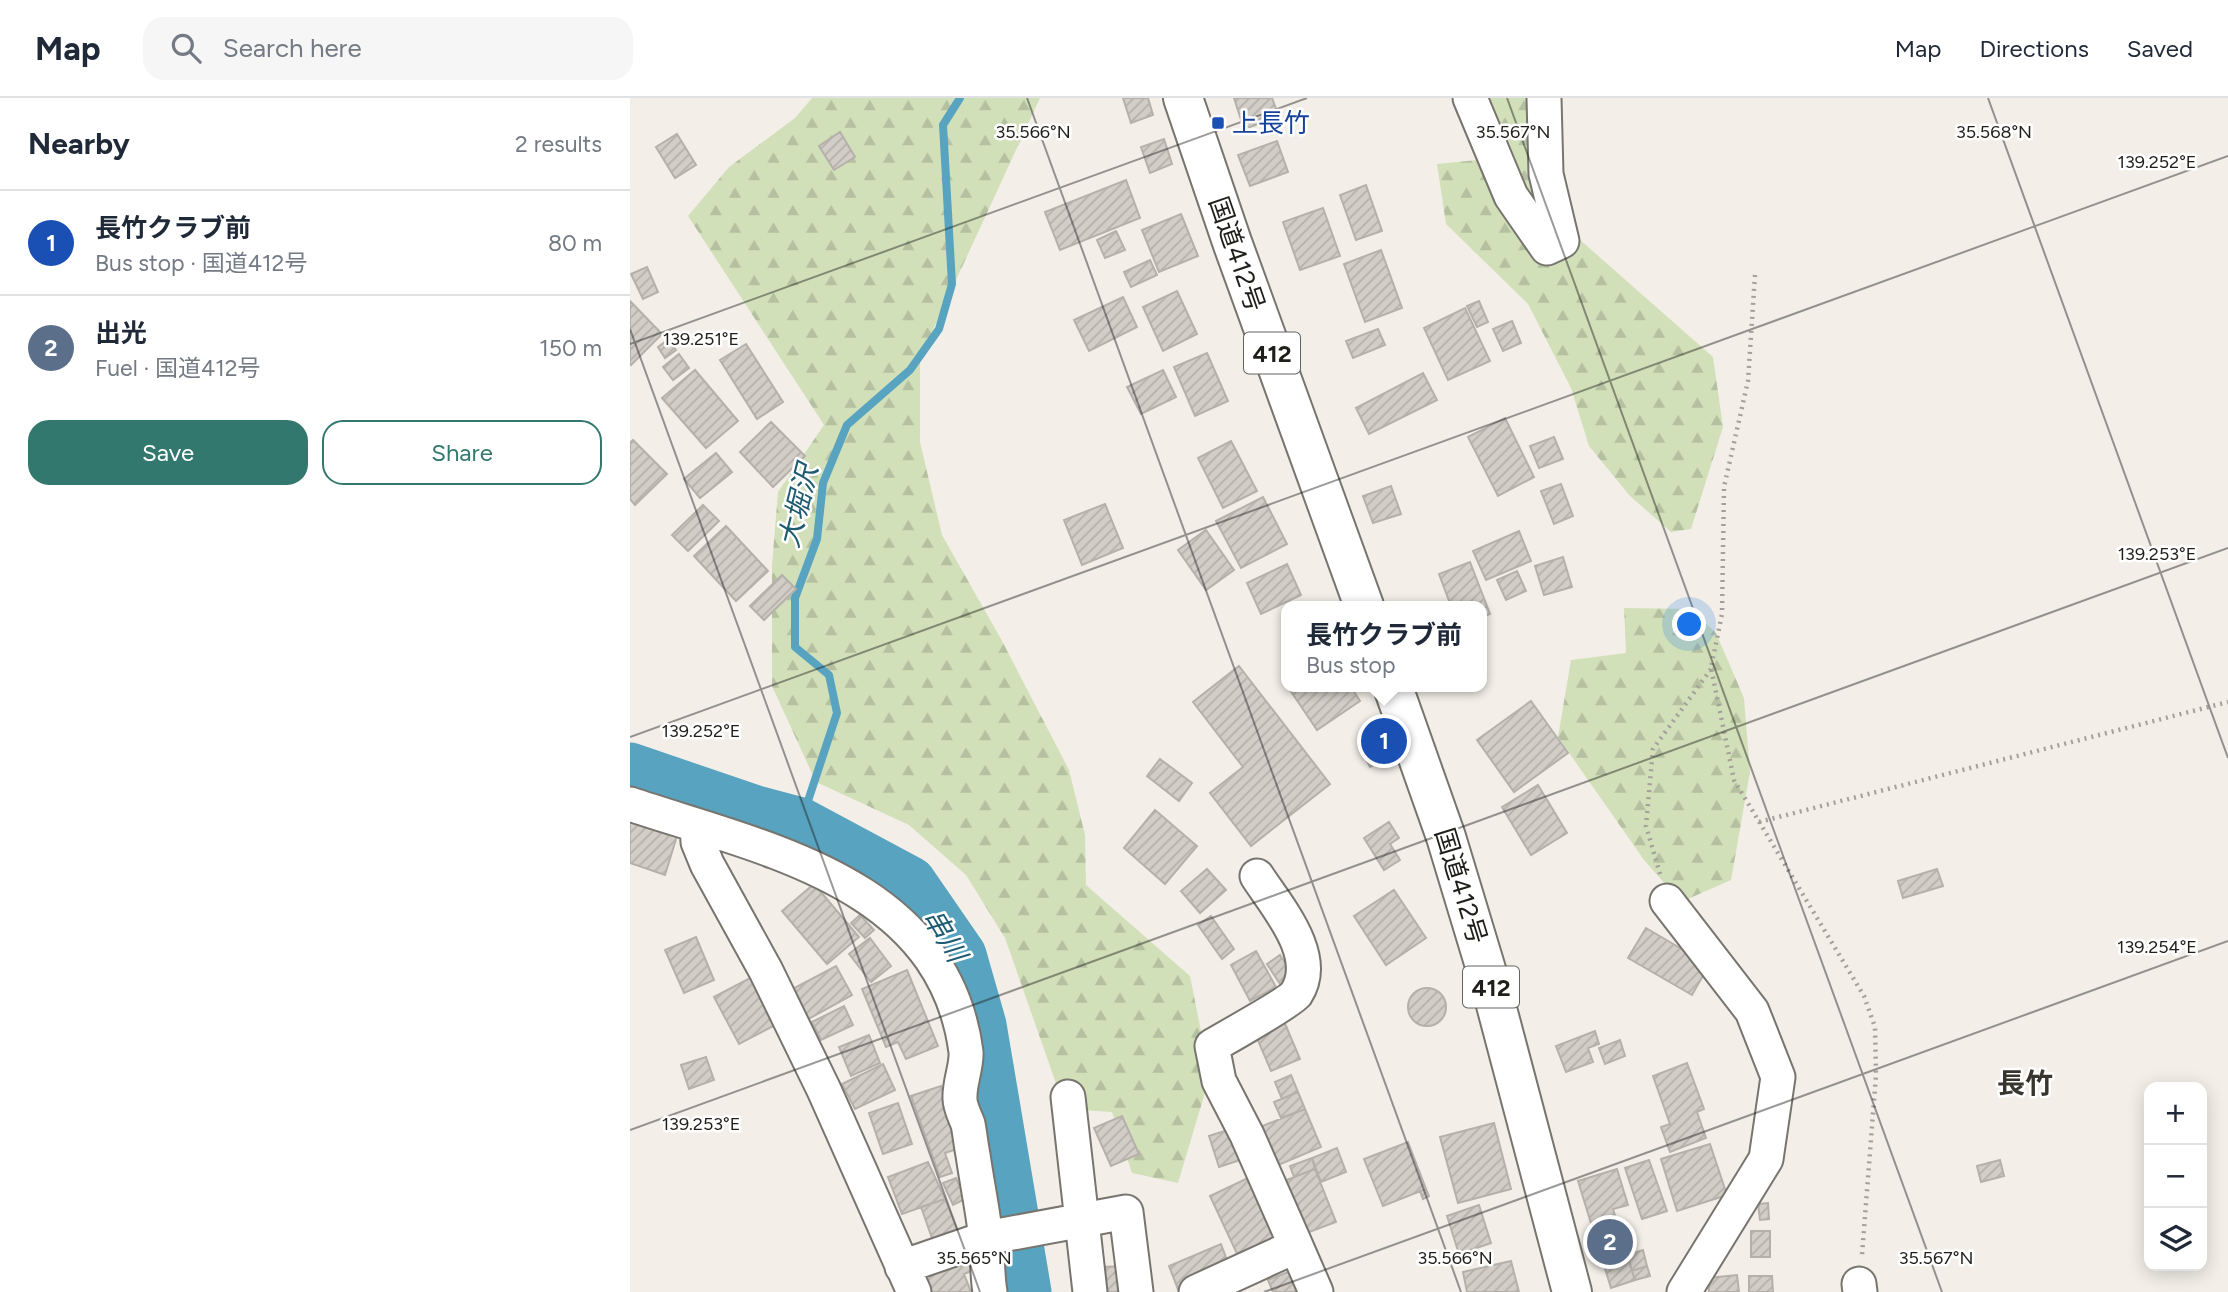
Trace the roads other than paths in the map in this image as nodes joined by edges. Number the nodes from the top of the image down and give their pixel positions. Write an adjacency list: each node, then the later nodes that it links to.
1 (1183, 98): 4 (highway, 国道412号 / 412)
2 (1470, 98): 3 (street)
3 (1544, 98)
4 (1362, 601)
5 (1395, 692): 20 (highway, 国道412号 / 412)
6 (630, 804): 7 (street)
7 (697, 827): 12 (street); 14 (street)
8 (1256, 876): 13 (street)
9 (1667, 901): 21 (street)
10 (1068, 1097): 11 (street)
11 (1083, 1222): 12 (street); 16 (street); 17 (street)
12 (986, 1238): 14 (street); 15 (street)
13 (1296, 1246): 18 (street); 19 (street)
14 (908, 1280)
15 (990, 1292)
16 (1090, 1292)
17 (1136, 1292)
18 (1196, 1292)
19 (1315, 1292)
20 (1572, 1292)
21 (1684, 1292)

